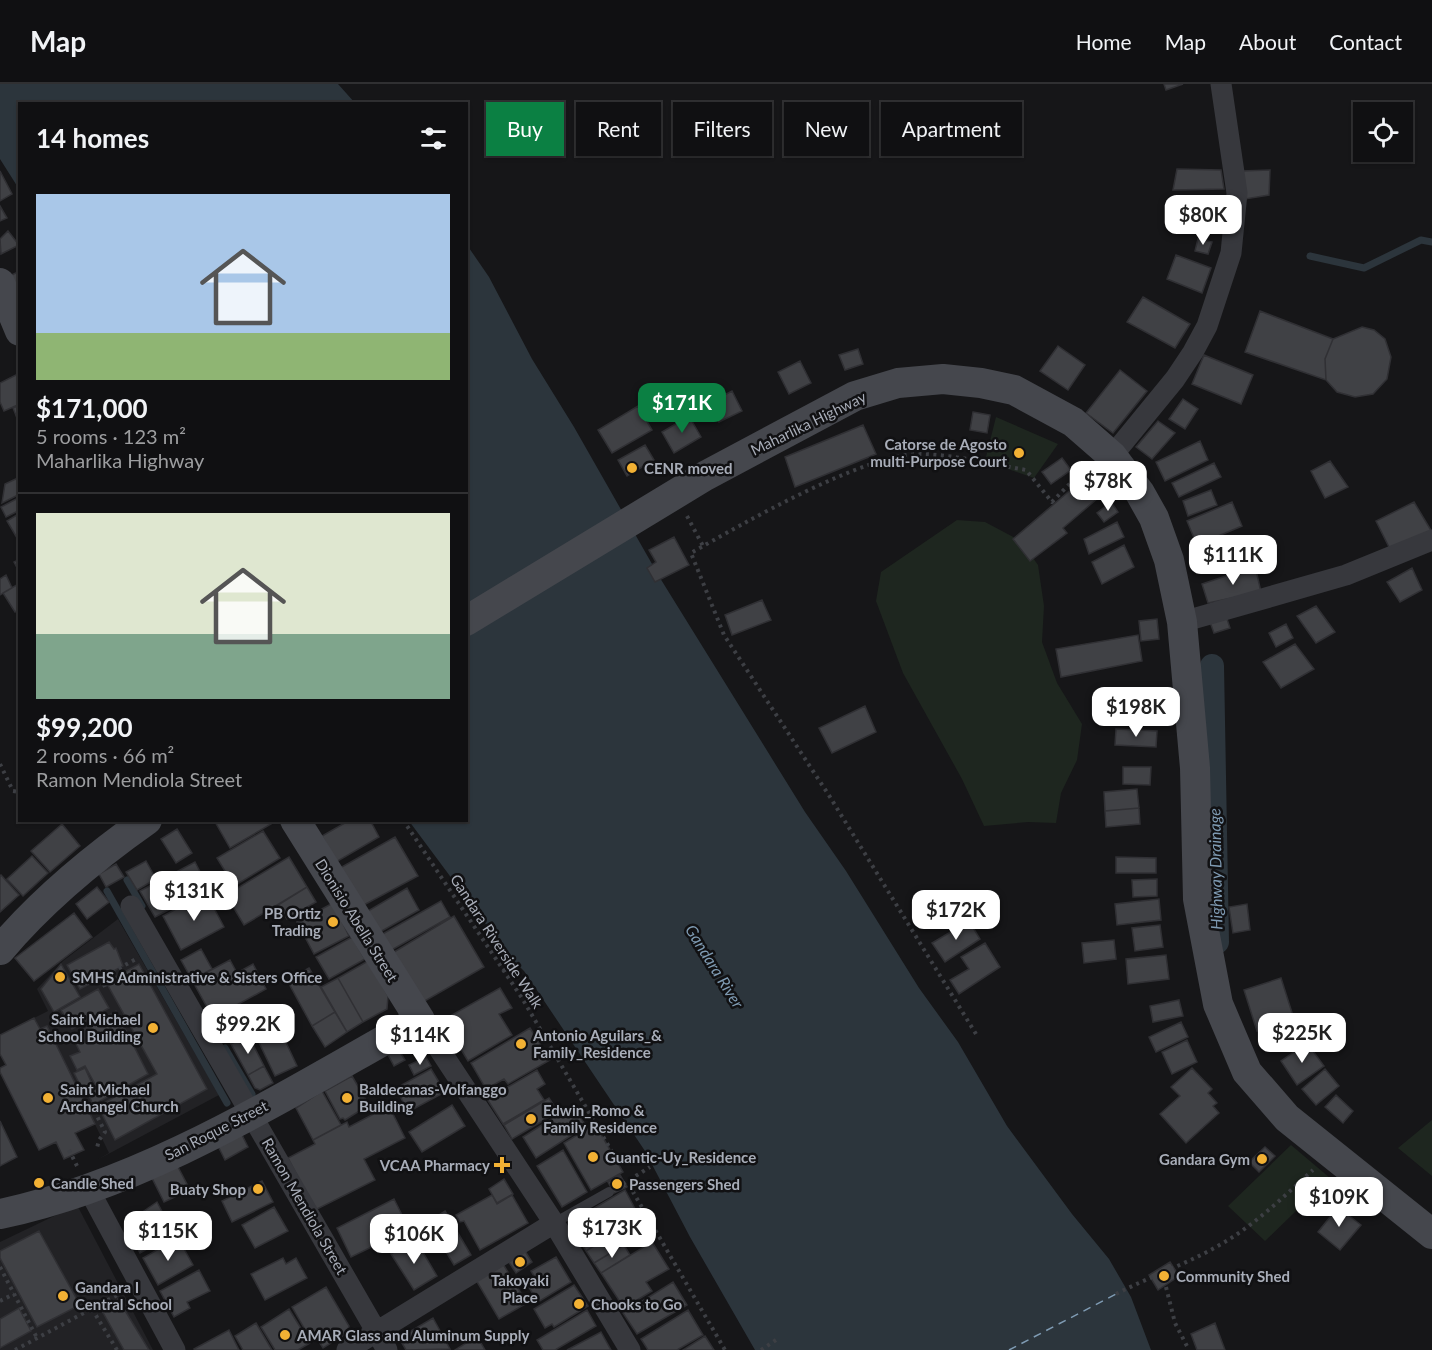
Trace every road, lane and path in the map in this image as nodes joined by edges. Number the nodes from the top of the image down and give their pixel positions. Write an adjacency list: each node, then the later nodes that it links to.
1 (1221, 84): 4 (street)
2 (0, 283): 3 (main road)
3 (18, 326)
4 (1100, 461): 7 (path); 8 (main road, Maharlika Highway); 9 (main road, Maharlika Highway)
5 (684, 510): 7 (path)
6 (1432, 540): 9 (street)
7 (703, 546): 22 (path)
8 (468, 620)
9 (1182, 622): 26 (main road, Maharlika Highway)
10 (0, 764): 11 (path)
11 (18, 792)
12 (144, 822): 17 (main road)
13 (296, 822): 21 (main road, Dionisio Abella Street)
14 (405, 822): 19 (path, Gandara Riverside Walk)
15 (131, 906): 16 (street, Ramon Mendiola Street)
16 (157, 947): 20 (path); 24 (street, Ramon Mendiola Street)
17 (0, 950)
18 (513, 965): 19 (path)
19 (503, 971): 28 (path, Gandara Riverside Walk)
20 (105, 987)
21 (420, 1020): 24 (main road, San Roque Street); 33 (street)
22 (975, 1035)
23 (91, 1104): 25 (path)
24 (252, 1113): 30 (main road, San Roque Street); 44 (street, Ramon Mendiola Street)
25 (97, 1148)
26 (1331, 1153): 34 (main road, Maharlika Highway); 39 (path)
27 (650, 1167): 31 (path)
28 (622, 1169)
29 (629, 1185): 50 (path)
30 (89, 1190): 32 (main road, San Roque Street); 36 (street)
31 (609, 1192): 33 (lane)
32 (0, 1214)
33 (554, 1223): 44 (street); 49 (street)
34 (1432, 1234)
35 (0, 1267): 38 (path)
36 (138, 1284): 41 (path); 47 (street)
37 (1166, 1287): 52 (path)
38 (14, 1294): 40 (path); 42 (path)
39 (1116, 1294)
40 (0, 1301)
41 (92, 1309): 42 (path); 46 (path)
42 (38, 1338): 45 (path)
43 (776, 1340): 51 (path)
44 (382, 1341): 48 (street)
45 (15, 1350)
46 (117, 1350)
47 (175, 1350)
48 (347, 1350)
49 (630, 1350)
50 (725, 1350)
51 (761, 1350)
52 (1189, 1350)

